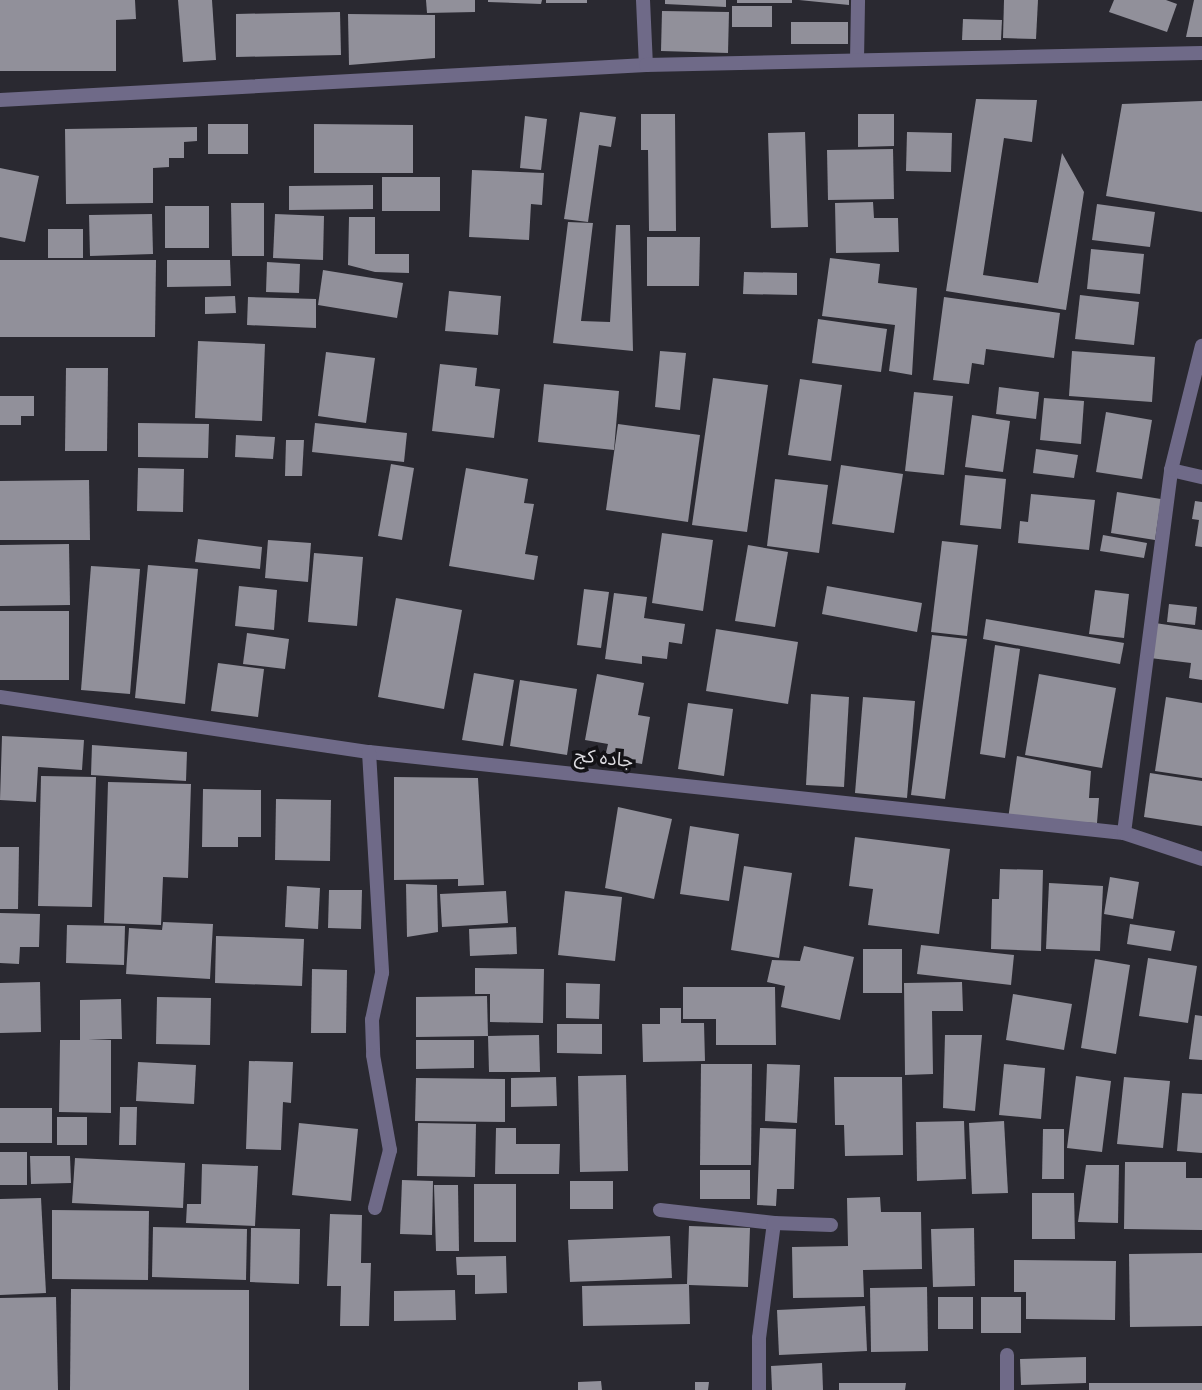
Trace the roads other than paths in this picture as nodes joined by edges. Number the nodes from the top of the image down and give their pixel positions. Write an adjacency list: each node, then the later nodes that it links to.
1 (643, 0): 5 (street)
2 (858, 0): 4 (street)
3 (1202, 53): 4 (street)
4 (857, 60): 5 (street)
5 (646, 65): 6 (street)
6 (0, 100)
7 (1202, 346): 8 (street)
8 (1171, 470): 9 (street); 12 (street)
9 (1202, 477)
10 (0, 697): 11 (street, جاده کج)
11 (369, 752): 12 (street, جاده کج); 14 (street)
12 (1124, 833): 13 (street, جاده کج)
13 (1202, 859)
14 (375, 1208)
15 (660, 1210): 16 (street)
16 (774, 1223): 17 (street); 19 (street)
17 (831, 1225)
18 (1007, 1355): 20 (street)
19 (760, 1390)
20 (1007, 1390)

